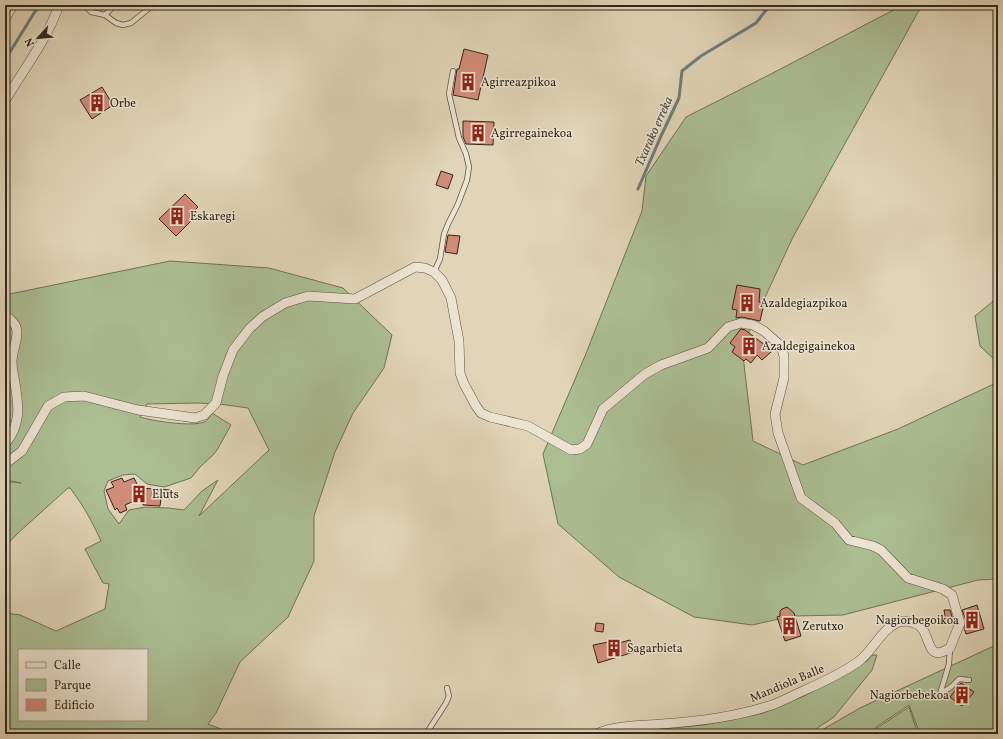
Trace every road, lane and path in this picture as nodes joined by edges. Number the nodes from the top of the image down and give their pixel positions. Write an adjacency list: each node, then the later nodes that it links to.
1 (13, 5): 7 (street)
2 (59, 5): 9 (street)
3 (84, 5): 6 (lane)
4 (115, 5): 6 (lane)
5 (154, 5): 6 (lane)
6 (105, 15)
7 (6, 16)
8 (453, 71): 10 (lane)
9 (5, 100)
10 (434, 272): 13 (street); 14 (street)
11 (5, 316): 12 (street)
12 (5, 444)
13 (5, 464)
14 (950, 648): 15 (lane); 18 (street, Mandiola Balle)
15 (968, 680)
16 (447, 688): 17 (lane)
17 (426, 734)
18 (596, 734)

